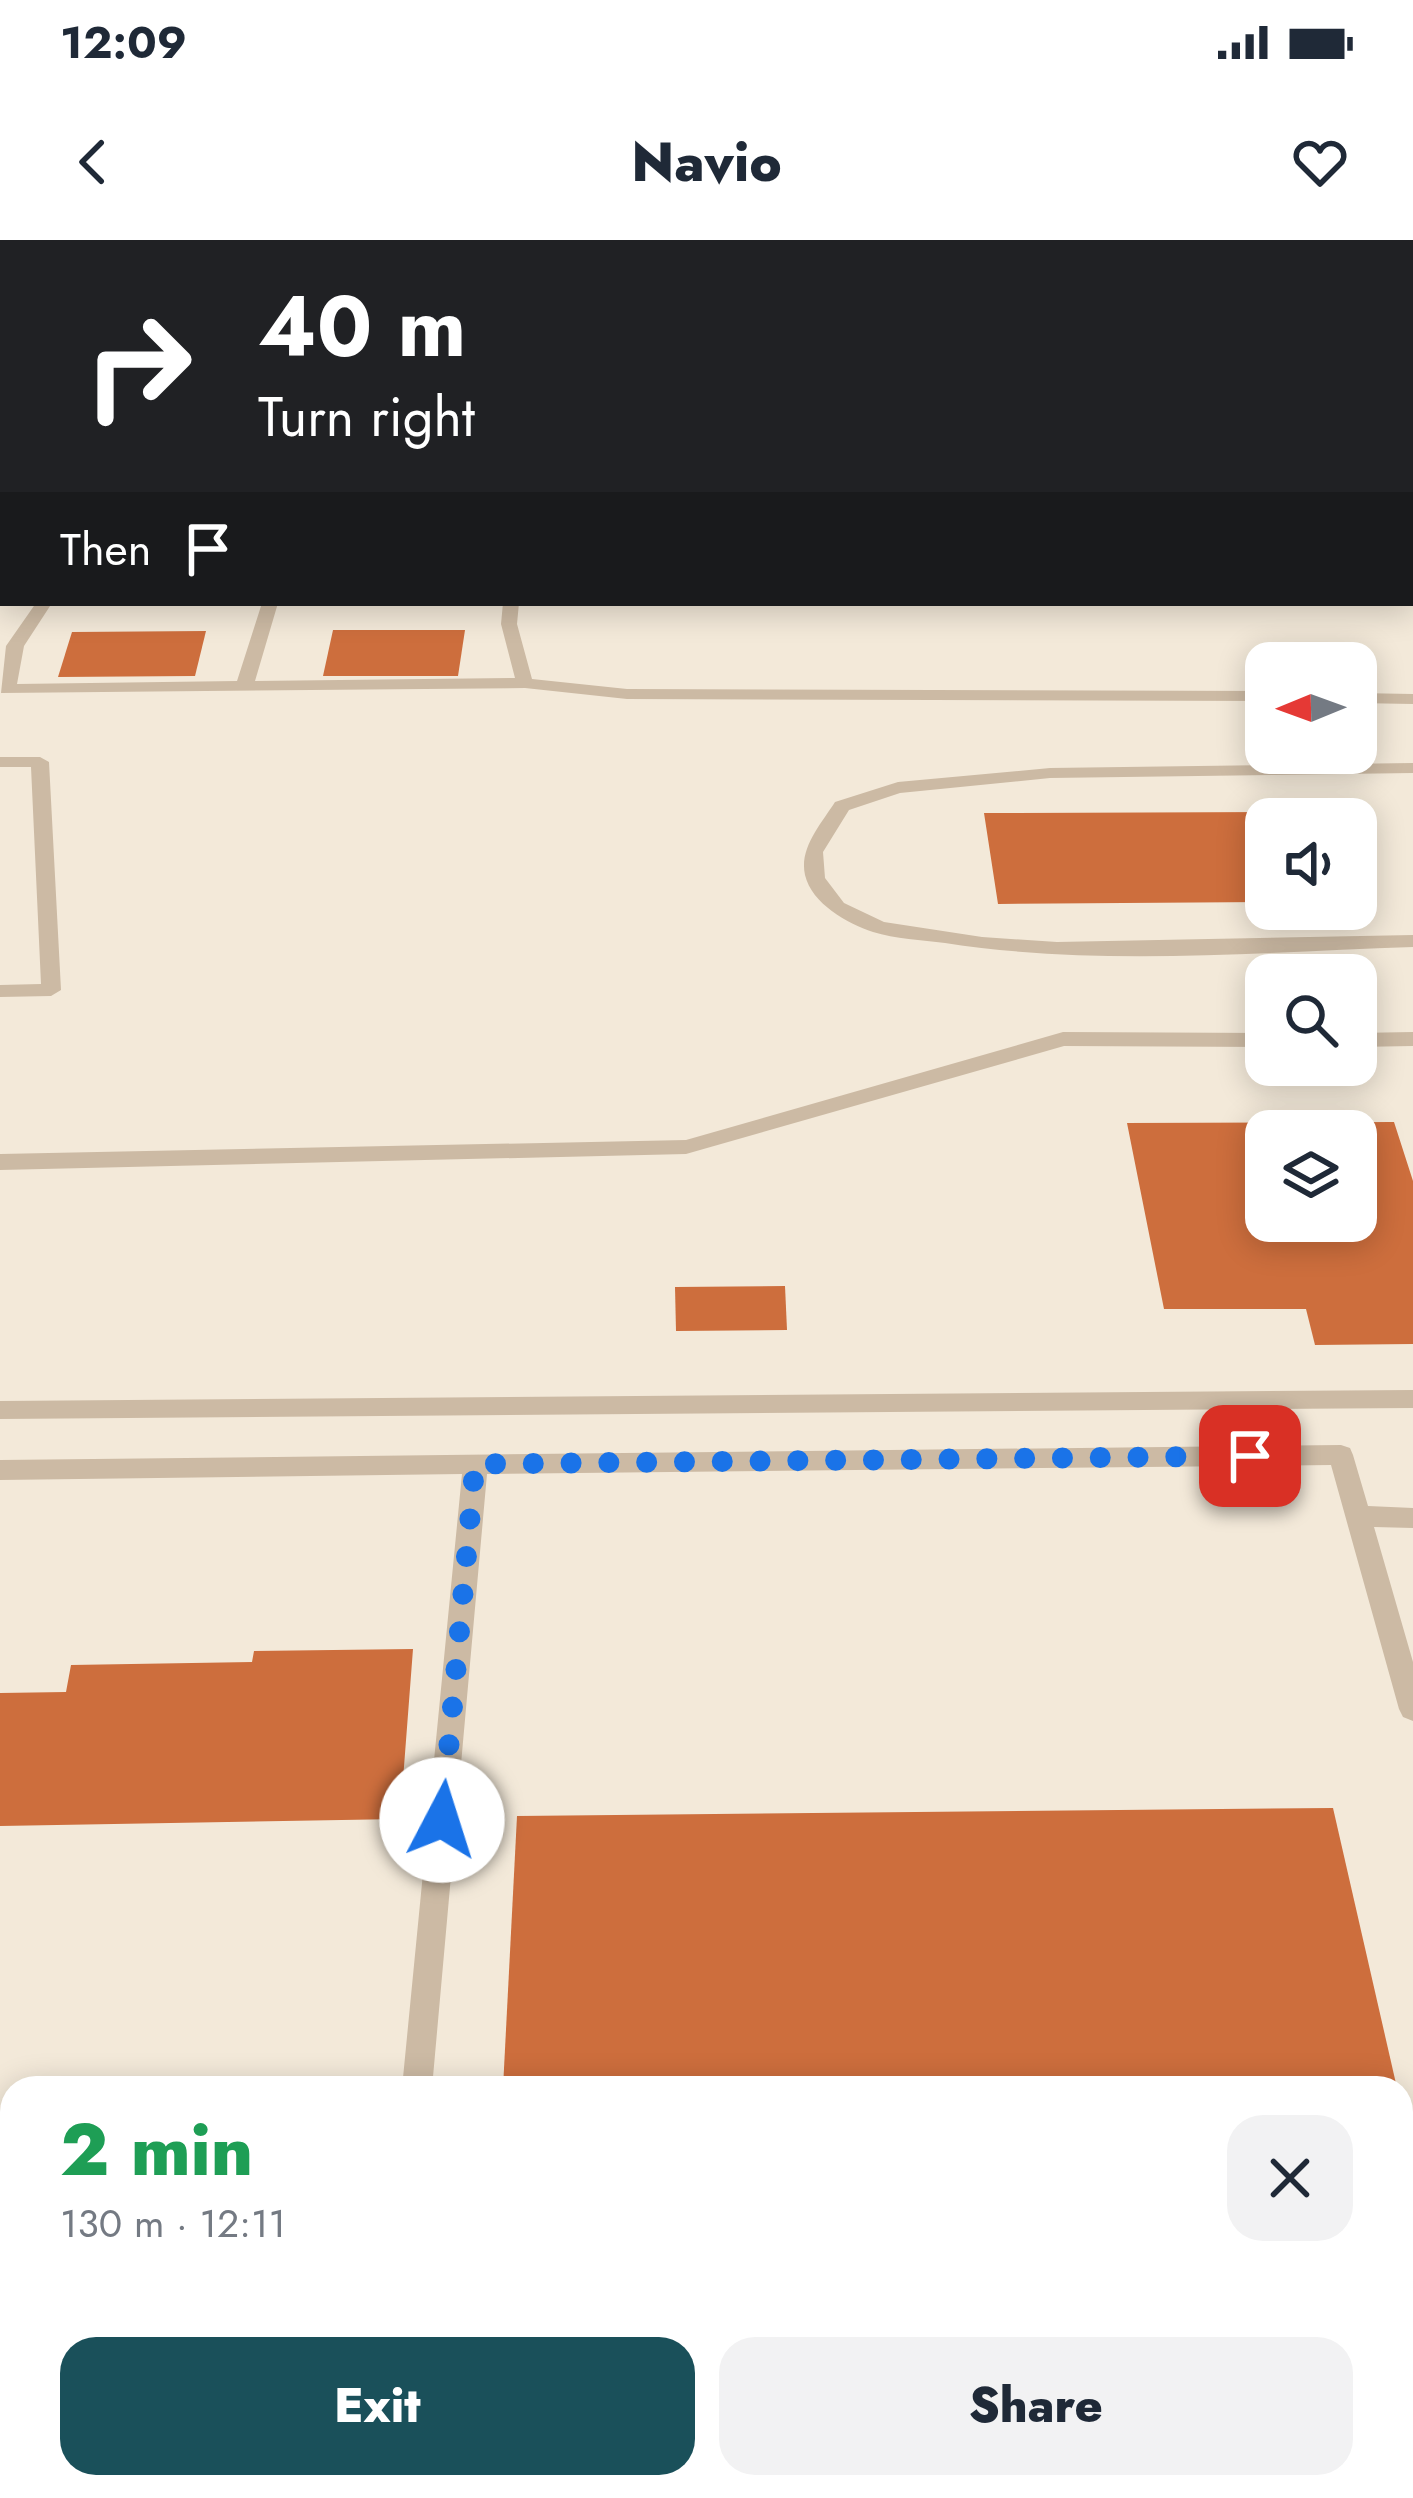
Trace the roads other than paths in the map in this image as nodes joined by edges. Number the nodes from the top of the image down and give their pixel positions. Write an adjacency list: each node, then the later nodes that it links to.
1 (42, 606): 5 (lane)
2 (269, 606): 5 (lane)
3 (512, 606): 4 (lane)
4 (525, 683): 5 (lane); 6 (lane)
5 (244, 688)
6 (1245, 696)
7 (1377, 698): 8 (lane)
8 (1413, 699)
9 (0, 762): 12 (lane)
10 (1413, 768): 11 (lane)
11 (1413, 941)
12 (0, 992)
13 (1413, 1039): 15 (lane)
14 (1245, 1040): 16 (lane)
15 (1377, 1040)
16 (0, 1162)
17 (1413, 1400): 18 (lane)
18 (0, 1409)
19 (475, 1464): 20 (lane); 21 (lane); 24 (lane)
20 (0, 1470)
21 (1358, 1516): 22 (lane); 23 (lane)
22 (1413, 1518)
23 (1413, 1709)
24 (418, 2076)

